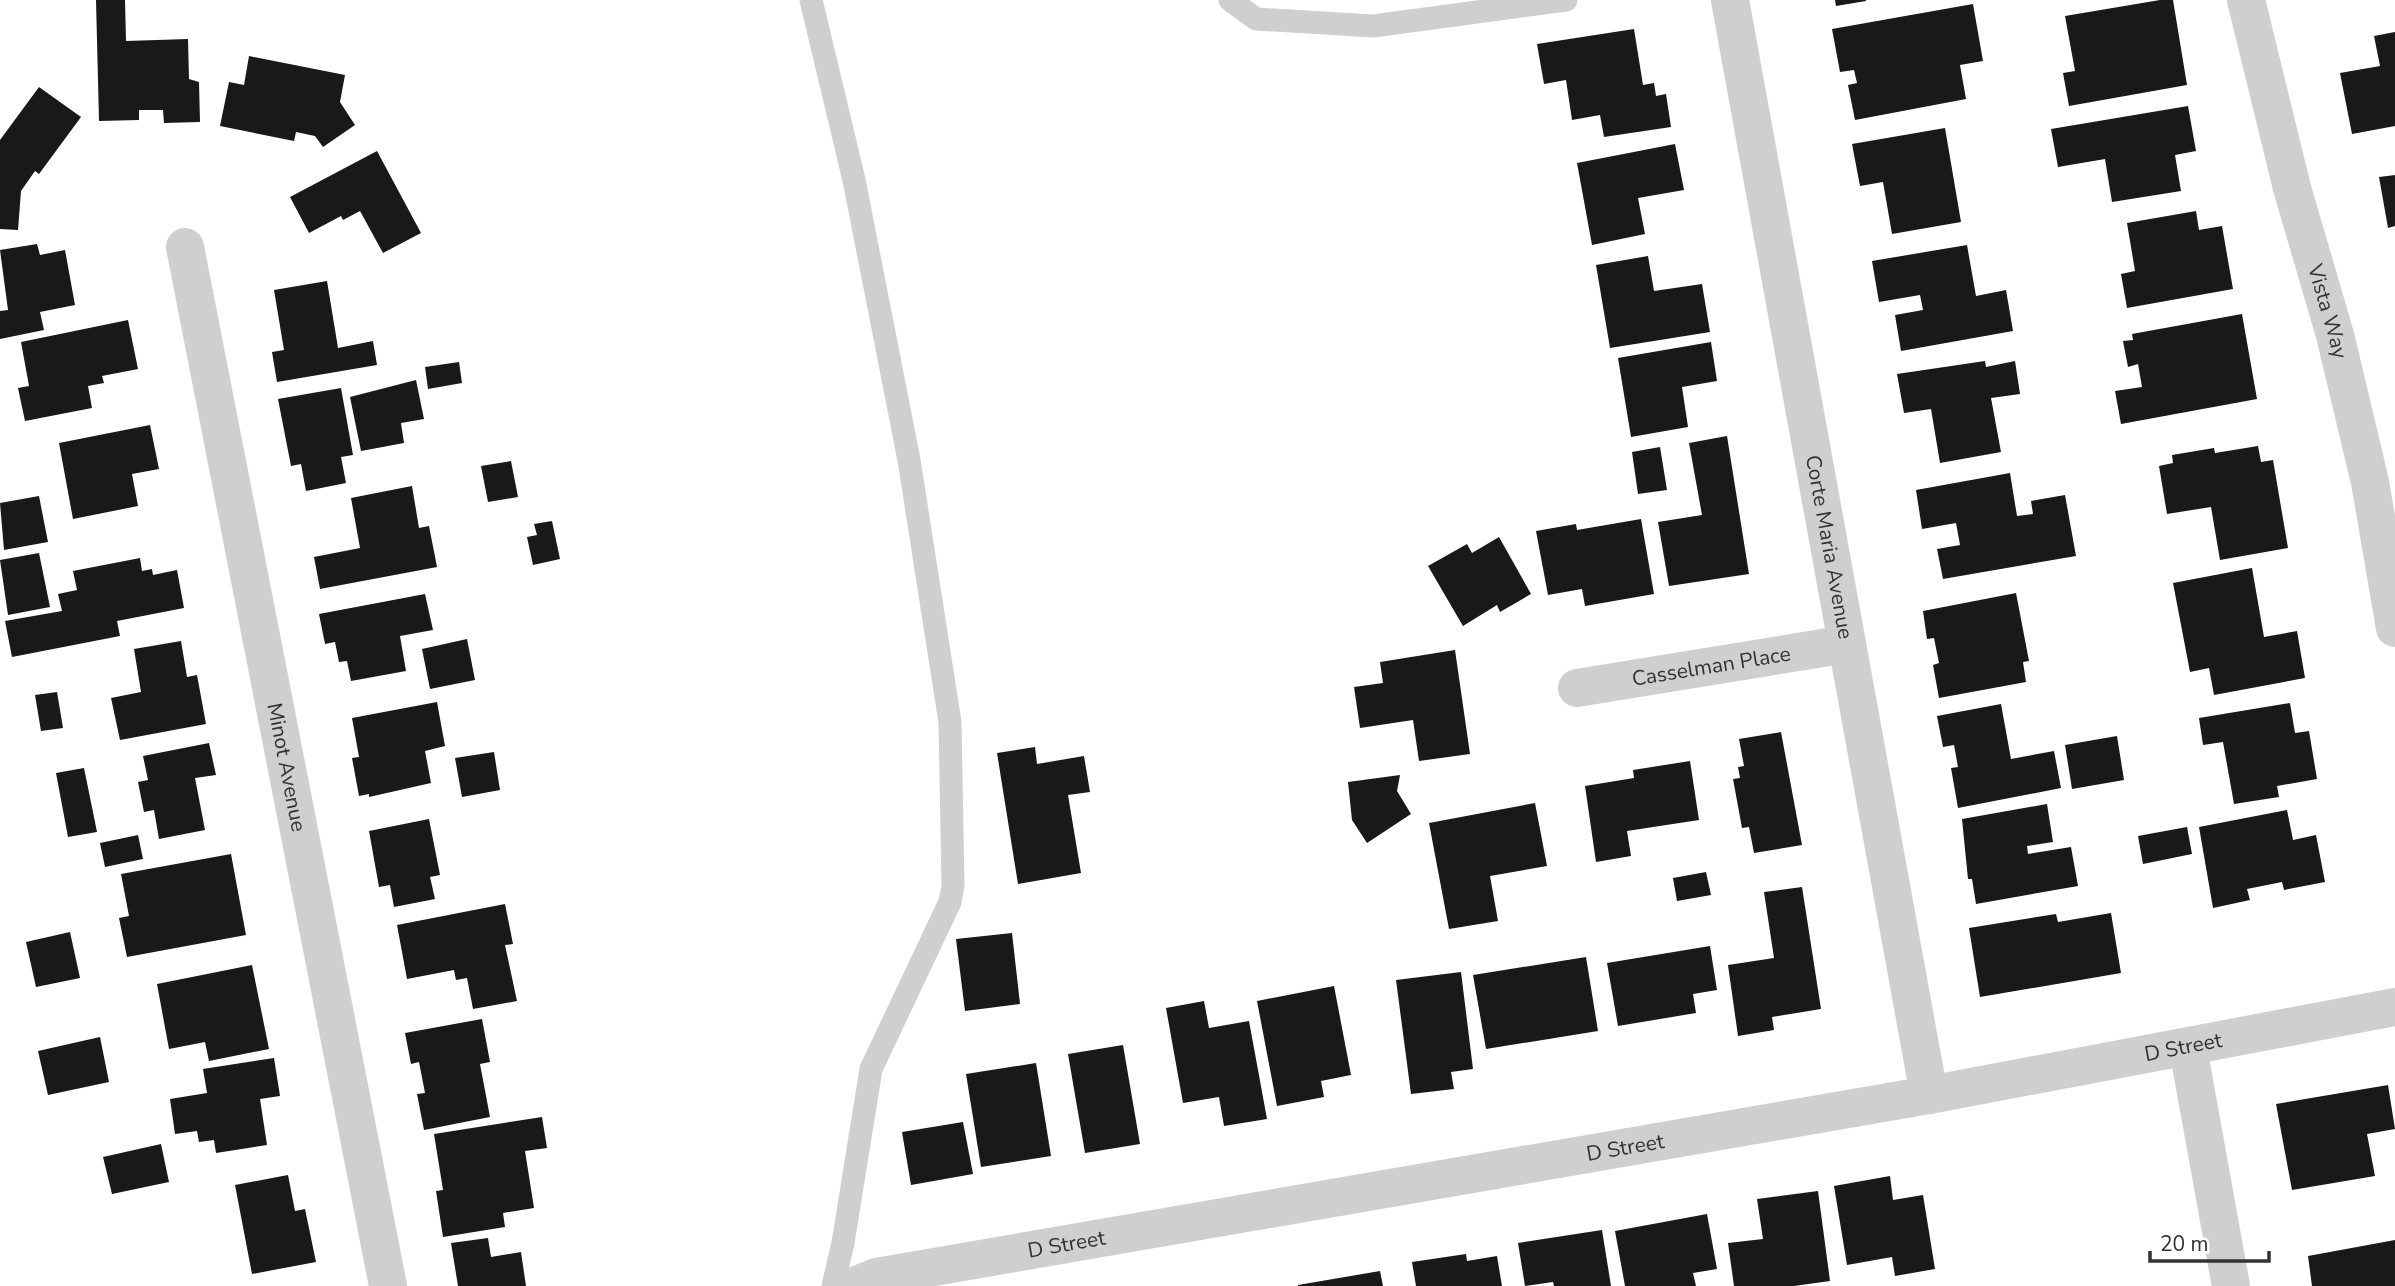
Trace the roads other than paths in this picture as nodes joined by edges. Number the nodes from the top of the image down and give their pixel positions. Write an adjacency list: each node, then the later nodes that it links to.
1 (811, 0): 14 (lane)
2 (1230, 0): 3 (lane)
3 (1566, 0)
4 (1730, 0): 8 (street, Corte Maria Avenue)
5 (2246, 0): 7 (street, Vista Way)
6 (186, 247): 13 (street, Minot Avenue)
7 (2395, 628)
8 (1847, 644): 9 (street, Casselman Place); 12 (street, Corte Maria Avenue)
9 (1577, 688)
10 (2395, 1007): 11 (street, D Street)
11 (2188, 1048): 12 (street, D Street); 16 (street)
12 (1929, 1095): 15 (street, D Street)
13 (388, 1286)
14 (833, 1286)
15 (854, 1286)
16 (2231, 1286)

